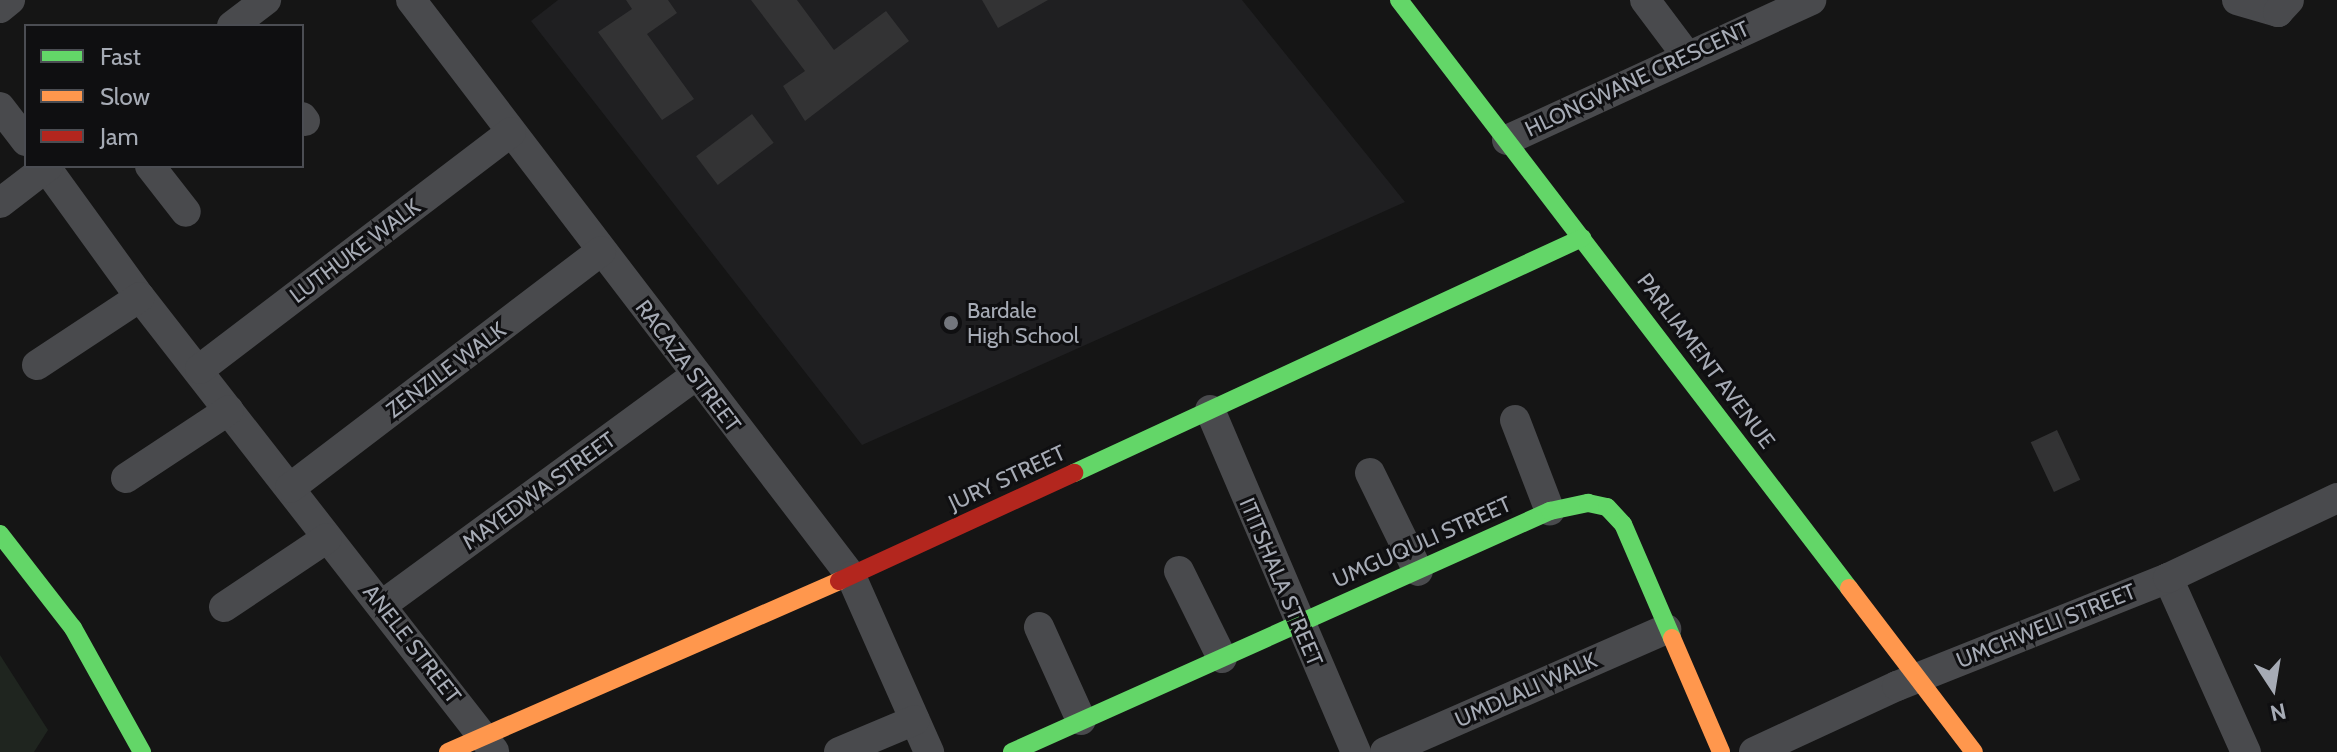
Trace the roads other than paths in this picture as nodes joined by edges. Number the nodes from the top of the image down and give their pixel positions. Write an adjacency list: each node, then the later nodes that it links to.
1 (10, 0): 9 (street)
2 (266, 0): 10 (street)
3 (411, 0): 13 (street, RACAZA STREET)
4 (1399, 0): 15 (street, PARLIAMENT AVENUE)
5 (1645, 0): 11 (street)
6 (1811, 0): 11 (street, HLONGWANE CRESCENT)
7 (2237, 0): 8 (street)
8 (2289, 0)
9 (0, 8)
10 (237, 24)
11 (1687, 56): 15 (street, HLONGWANE CRESCENT)
12 (0, 107): 14 (street)
13 (511, 132): 22 (street, RACAZA STREET); 25 (street, LUTHUKE WALK)
14 (24, 138)
15 (1507, 140): 21 (street, PARLIAMENT AVENUE)
16 (45, 168): 19 (street)
17 (47, 168): 23 (street, ANELE STREET)
18 (152, 168): 20 (street)
19 (0, 203)
20 (186, 212)
21 (1582, 238): 28 (street, JURY STREET); 47 (street, PARLIAMENT AVENUE)
22 (601, 251): 26 (street, RACAZA STREET); 32 (street, ZENZILE WALK)
23 (140, 297): 24 (street); 25 (street, ANELE STREET)
24 (37, 365)
25 (200, 369): 27 (street, ANELE STREET)
26 (695, 376): 39 (street, RACAZA STREET); 41 (street, MAYEDWA STREET)
27 (229, 410): 31 (street); 32 (street, ANELE STREET)
28 (1210, 410): 39 (street, JURY STREET); 43 (street, ITITSHALA STREET)
29 (1515, 420): 34 (street)
30 (1370, 473): 38 (street)
31 (126, 478)
32 (290, 488): 36 (street, ANELE STREET)
33 (2337, 498): 40 (street, UMCHWELI STREET)
34 (1550, 511): 38 (street, UMGUQULI STREET); 45 (street, UMGUQULI STREET)
35 (0, 534): 51 (street)
36 (327, 538): 41 (street, ANELE STREET); 42 (street)
37 (1179, 571): 46 (street)
38 (1418, 571): 43 (street, UMGUQULI STREET)
39 (851, 576): 48 (street, RACAZA STREET); 50 (street, JURY STREET)
40 (2168, 578): 47 (street, UMCHWELI STREET); 61 (street)
41 (382, 605): 50 (street, ANELE STREET)
42 (224, 607)
43 (1297, 624): 46 (street, UMGUQULI STREET); 56 (street, ITITSHALA STREET)
44 (1039, 627): 49 (street)
45 (1666, 629): 57 (street, UMDLALI WALK); 58 (street, UMGUQULI STREET)
46 (1222, 658): 49 (street, UMGUQULI STREET)
47 (1918, 677): 59 (street, UMCHWELI STREET); 60 (street, PARLIAMENT AVENUE)
48 (915, 720): 53 (street); 54 (street, RACAZA STREET)
49 (1081, 720): 55 (street, UMGUQULI STREET)
50 (490, 744): 52 (street, JURY STREET)
51 (142, 752)
52 (448, 752)
53 (839, 752)
54 (929, 752)
55 (1012, 752)
56 (1356, 752)
57 (1385, 752)
58 (1721, 752)
59 (1754, 752)
60 (1974, 752)
61 (2246, 752)

